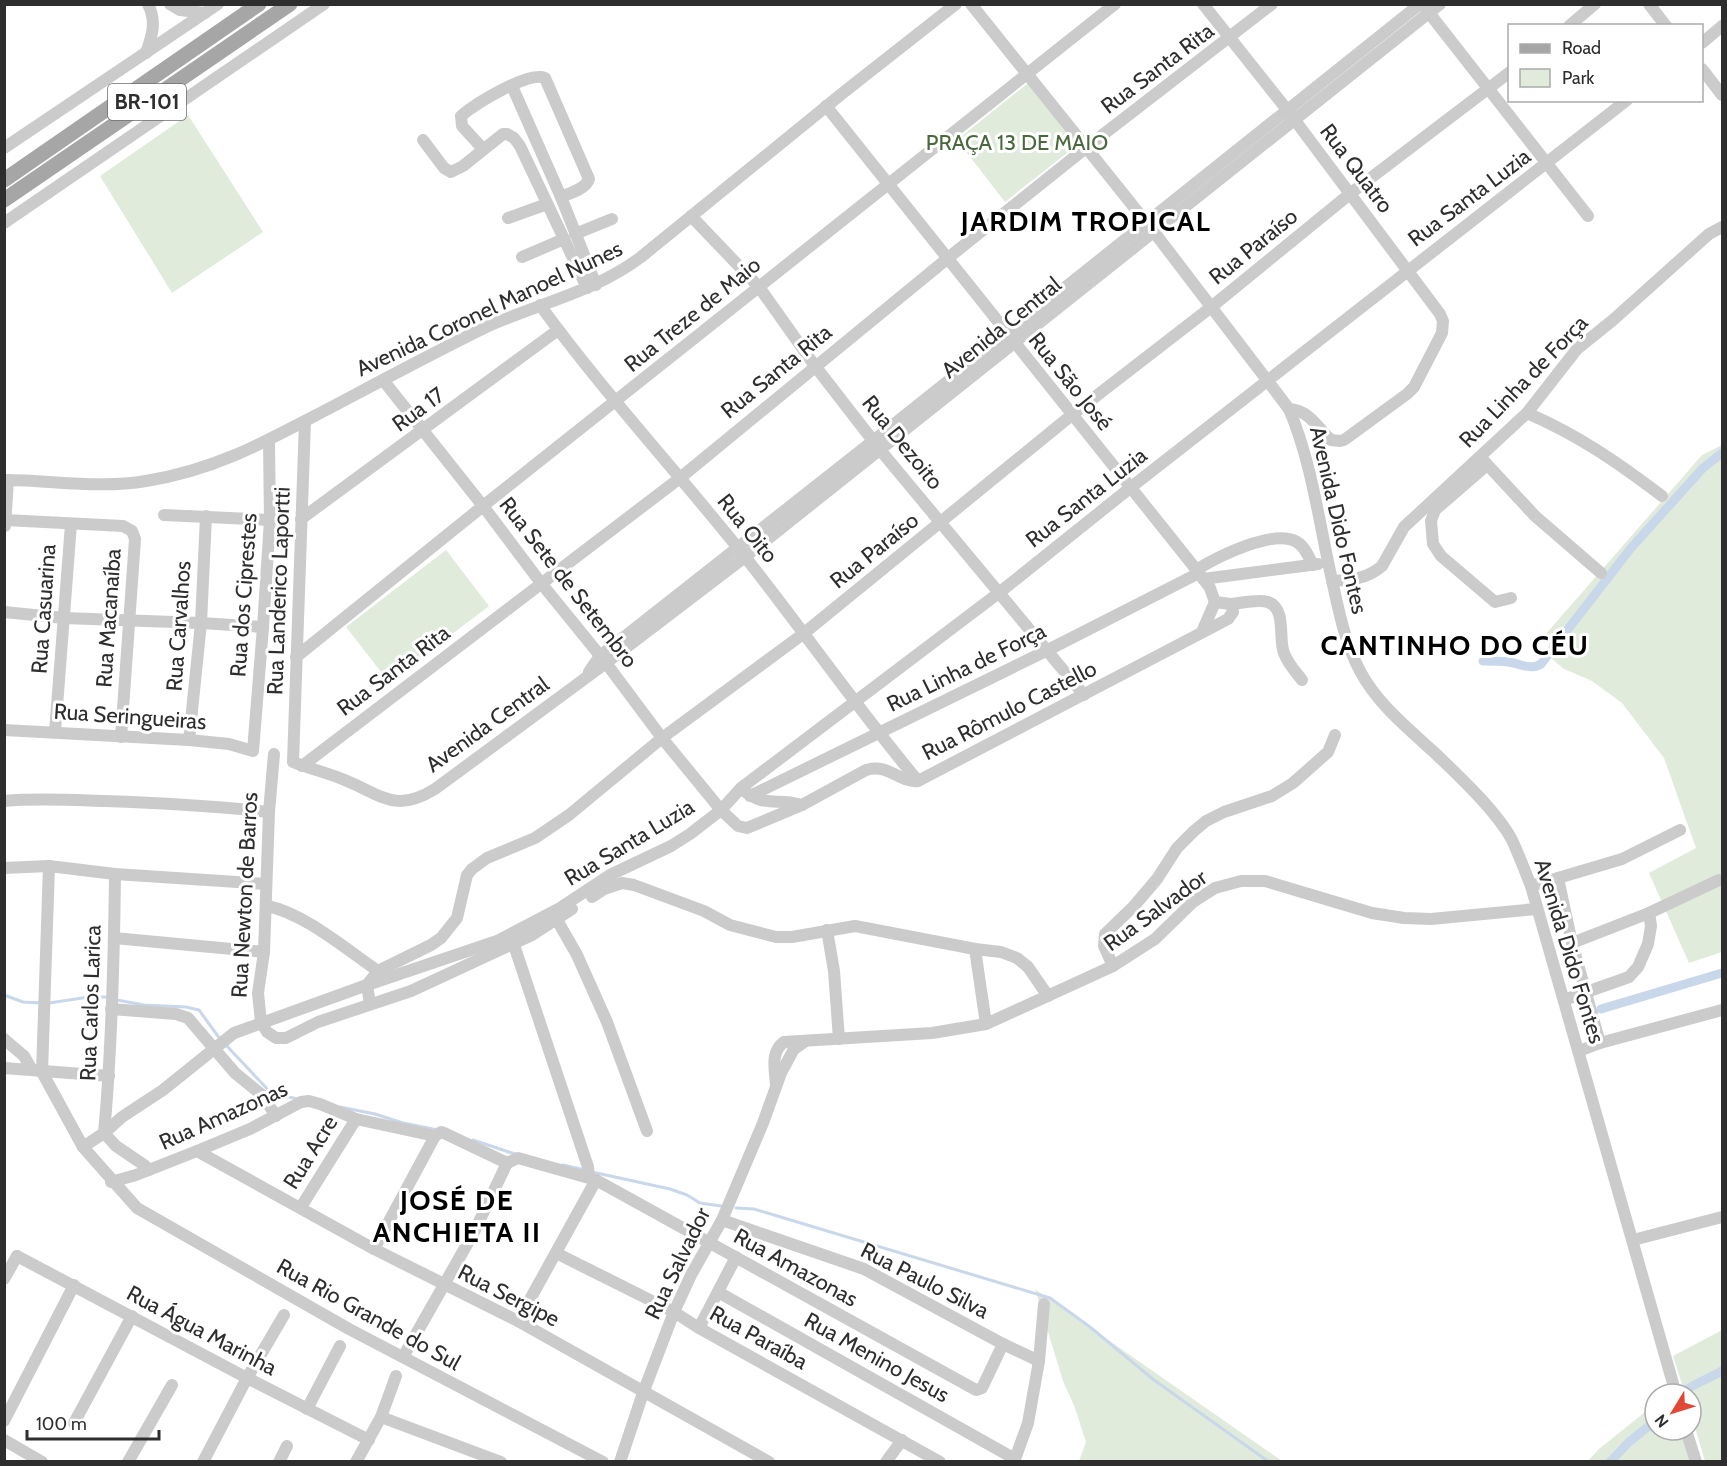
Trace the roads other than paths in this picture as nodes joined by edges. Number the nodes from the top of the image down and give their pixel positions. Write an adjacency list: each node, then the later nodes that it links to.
1 (148, 4): 22 (street)
2 (170, 4): 16 (street)
3 (218, 4): 16 (street)
4 (259, 4): 37 (main road, BR-101)
5 (290, 4): 41 (main road, BR-101)
6 (324, 4): 47 (street)
7 (956, 4): 30 (street, Avenida Coronel Manoel Nunes)
8 (971, 4): 25 (street, Avenida Dido Fontes)
9 (1115, 4): 25 (street, Rua Treze de Maio)
10 (1203, 4): 20 (street, Rua Quatro)
11 (1272, 4): 20 (street, Rua Santa Rita)
12 (1440, 4): 15 (street, Avenida Central)
13 (1595, 4): 17 (street)
14 (1648, 4): 18 (street)
15 (1424, 7): 27 (street); 31 (street, Avenida Central)
16 (205, 13): 22 (street)
17 (1571, 24)
18 (1664, 24)
19 (1722, 26): 21 (street)
20 (1230, 39): 31 (street, Rua Quatro); 33 (street, Rua Santa Rita)
21 (1703, 41)
22 (146, 53): 34 (street)
23 (1703, 71): 28 (street)
24 (1508, 73): 27 (street, Rua Paraíso)
25 (1029, 74): 33 (street, Avenida Dido Fontes); 38 (street, Rua Treze de Maio)
26 (512, 86): 35 (street); 40 (street); 40 (street)
27 (1489, 88): 36 (street); 39 (street, Rua Paraíso)
28 (1722, 94)
29 (1624, 102): 36 (street, Rua Santa Luzia)
30 (826, 106): 38 (street, Rua São José); 43 (street, Avenida Coronel Manoel Nunes)
31 (1292, 116): 39 (street, Rua Quatro); 49 (street, Avenida Central)
32 (423, 140): 35 (street)
33 (1087, 147): 49 (street, Avenida Dido Fontes); 52 (street, Rua Santa Rita)
34 (4, 148)
35 (483, 149): 42 (street)
36 (1547, 164): 44 (street); 53 (street, Rua Santa Luzia)
37 (4, 180)
38 (889, 184): 52 (street, Rua São José); 55 (street, Rua Treze de Maio)
39 (1351, 193): 53 (street, Rua Quatro); 57 (street, Rua Paraíso)
40 (561, 197): 50 (street)
41 (4, 200)
42 (548, 204): 45 (street); 50 (street)
43 (691, 216): 54 (street, Avenida Coronel Manoel Nunes); 55 (street, Rua Dezoito)
44 (1588, 216)
45 (508, 218)
46 (612, 219): 50 (street)
47 (4, 223)
48 (1722, 227): 65 (street, Rua Linha de Força)
49 (1150, 228): 57 (street, Avenida Dido Fontes); 59 (street, Avenida Central)
50 (569, 237): 51 (street); 54 (street)
51 (522, 257)
52 (948, 258): 59 (street, Rua São José); 60 (street, Rua Santa Rita)
53 (1408, 270): 62 (street, Rua Santa Luzia); 64 (street, Rua Quatro)
54 (592, 286): 56 (street, Avenida Coronel Manoel Nunes)
55 (759, 287): 60 (street, Rua Dezoito); 63 (street, Rua Treze de Maio)
56 (540, 305): 58 (street, Rua Oito); 61 (street, Avenida Coronel Manoel Nunes)
57 (1210, 308): 62 (street, Avenida Dido Fontes); 66 (street, Rua Paraíso)
58 (558, 330): 63 (street, Rua Oito); 68 (street, Rua 17)
59 (1010, 338): 66 (street, Rua São José); 70 (street, Avenida Central)
60 (815, 366): 70 (street, Rua Dezoito); 72 (street, Rua Santa Rita)
61 (383, 380): 67 (street, Avenida Coronel Manoel Nunes); 68 (street, Rua Sete de Setembro)
62 (1268, 381): 64 (street, Avenida Dido Fontes); 74 (street, Rua Santa Luzia)
63 (615, 402): 72 (street, Rua Oito); 76 (street, Rua Treze de Maio)
64 (1289, 409): 87 (street, Avenida Dido Fontes)
65 (1527, 413): 71 (street, Rua Linha de Força); 75 (street)
66 (1072, 414): 74 (street, Rua São José); 82 (street, Rua Paraíso)
67 (305, 421): 69 (street, Avenida Coronel Manoel Nunes); 79 (street, Rua Landerico Laportti)
68 (423, 431): 76 (street, Rua Sete de Setembro); 79 (street, Rua 17)
69 (268, 442): 73 (street, Avenida Coronel Manoel Nunes); 81 (street, Rua dos Ciprestes)
70 (877, 446): 82 (street, Rua Dezoito); 85 (street, Avenida Central); 86 (street, Avenida Central)
71 (1484, 461): 89 (street); 91 (street, Rua Linha de Força); 94 (street)
72 (680, 477): 85 (street, Rua Oito); 92 (street, Rua Santa Rita)
73 (6, 480): 80 (street)
74 (1130, 488): 90 (street, Rua São José); 93 (street, Rua Santa Luzia)
75 (1662, 496)
76 (483, 506): 92 (street, Rua Sete de Setembro); 105 (street, Rua Treze de Maio)
77 (164, 515): 78 (street)
78 (206, 516): 81 (street); 100 (street, Rua Carvalhos)
79 (301, 519): 105 (street, Rua Landerico Laportti)
80 (5, 520): 83 (street); 84 (street)
81 (270, 520): 101 (street, Rua dos Ciprestes)
82 (942, 522): 93 (street, Rua Dezoito); 103 (street, Rua Paraíso)
83 (71, 524): 98 (street, Rua Casuarina); 99 (street, Rua Macanaíba)
84 (4, 527)
85 (737, 547): 86 (street, Rua Oito); 106 (street, Avenida Central)
86 (745, 557): 103 (street, Rua Oito); 106 (street, Avenida Central)
87 (1327, 563): 88 (street, Rua Linha de Força); 91 (street, Avenida Dido Fontes)
88 (1313, 565): 90 (street, Rua Linha de Força); 90 (street)
89 (1601, 573)
90 (1199, 574): 95 (street, Rua São José); 104 (street, Rua Linha de Força)
91 (1332, 581): 133 (street, Avenida Dido Fontes)
92 (541, 583): 106 (street, Rua Sete de Setembro); 119 (street, Rua Santa Rita)
93 (1000, 592): 104 (street, Rua Dezoito); 109 (street, Rua Santa Luzia)
94 (1511, 598)
95 (1215, 602): 96 (street); 102 (street)
96 (1231, 604): 102 (street, Rua Rômulo Castello); 107 (street)
97 (4, 612): 98 (street)
98 (64, 618): 99 (street); 111 (street, Rua Casuarina)
99 (128, 621): 100 (street); 114 (street, Rua Macanaíba)
100 (201, 623): 101 (street); 116 (street, Rua Carvalhos)
101 (263, 627): 117 (street, Rua dos Ciprestes)
102 (1202, 632): 108 (street, Rua Rômulo Castello)
103 (803, 634): 109 (street, Rua Oito); 115 (street, Rua Paraíso)
104 (1048, 650): 108 (street, Rua Dezoito); 112 (street, Rua Linha de Força)
105 (296, 657): 119 (street, Rua Landerico Laportti)
106 (603, 659): 115 (street, Rua Sete de Setembro); 119 (street, Avenida Central)
107 (1302, 680)
108 (1084, 695): 120 (street, Rua Rômulo Castello)
109 (856, 701): 112 (street, Rua Oito); 121 (street, Rua Santa Luzia)
110 (4, 730): 111 (street, Rua Seringueiras)
111 (55, 732): 114 (street, Rua Seringueiras)
112 (878, 734): 120 (street, Rua Oito); 121 (street, Rua Linha de Força)
113 (1335, 735): 144 (street)
114 (121, 737): 116 (street, Rua Seringueiras)
115 (662, 738): 124 (street, Rua Sete de Setembro); 145 (street, Rua Paraíso)
116 (189, 740): 117 (street, Rua Seringueiras)
117 (253, 751)
118 (274, 753): 125 (street, Rua Newton de Barros)
119 (297, 764)
120 (918, 781): 123 (street, Rua Rômulo Castello)
121 (746, 792): 123 (street); 124 (street, Rua Santa Luzia)
122 (4, 801): 125 (street)
123 (802, 805): 124 (street, Rua Rômulo Castello)
124 (721, 810): 137 (street, Rua Santa Luzia)
125 (269, 812): 132 (street, Rua Newton de Barros)
126 (1680, 830): 130 (street)
127 (49, 866): 128 (street); 129 (street); 161 (street)
128 (4, 868)
129 (115, 874): 132 (street); 139 (street, Rua Carlos Larica)
130 (1558, 878): 133 (street); 141 (street)
131 (1719, 880): 136 (street)
132 (266, 884): 134 (street, Rua Newton de Barros)
133 (1531, 886): 135 (street, Avenida Dido Fontes)
134 (267, 906): 143 (street, Rua Newton de Barros); 145 (street)
135 (1536, 909): 144 (street, Rua Salvador); 149 (street, Avenida Dido Fontes)
136 (1649, 913): 141 (street); 147 (street)
137 (559, 914): 138 (street); 140 (street); 167 (street)
138 (827, 930): 142 (street); 156 (street)
139 (114, 938): 143 (street); 151 (street, Rua Carlos Larica)
140 (512, 940): 146 (street); 150 (street); 174 (street)
141 (1572, 943): 147 (street)
142 (975, 949): 148 (street); 154 (street)
143 (264, 952): 153 (street, Rua Newton de Barros)
144 (1113, 966): 148 (street, Rua Salvador)
145 (378, 971): 146 (street, Rua Paraíso)
146 (367, 985): 150 (street); 153 (street)
147 (1587, 991): 149 (street); 158 (street)
148 (1048, 996): 154 (street, Rua Salvador)
149 (1564, 1000): 159 (street, Avenida Dido Fontes)
150 (370, 1004): 153 (street, Rua Newton de Barros)
151 (111, 1009): 157 (street); 162 (street, Rua Carlos Larica)
152 (1722, 1010): 158 (street)
153 (261, 1022): 157 (street)
154 (986, 1024): 156 (street, Rua Salvador)
155 (4, 1039): 161 (street, Rua Rio Grande do Sul)
156 (839, 1040): 178 (street, Rua Salvador)
157 (220, 1043): 163 (street); 168 (street)
158 (1600, 1043): 159 (street)
159 (1579, 1051): 179 (street, Avenida Dido Fontes)
160 (4, 1068): 161 (street)
161 (37, 1071): 162 (street); 170 (street, Rua Rio Grande do Sul)
162 (109, 1076): 168 (street, Rua Carlos Larica)
163 (262, 1095): 164 (street); 165 (street)
164 (295, 1105): 165 (street, Rua Amazonas); 166 (street, Rua Amazonas)
165 (276, 1116): 171 (street, Rua Amazonas)
166 (356, 1119): 169 (street, Rua Amazonas); 176 (street, Rua Acre)
167 (647, 1131)
168 (104, 1133): 170 (street); 173 (street)
169 (435, 1136): 172 (street, Rua Amazonas); 181 (street)
170 (83, 1147): 175 (street, Rua Rio Grande do Sul)
171 (197, 1151): 173 (street, Rua Amazonas); 176 (street, Rua Sergipe)
172 (507, 1163): 174 (street, Rua Amazonas); 188 (street)
173 (149, 1170): 175 (street, Rua Amazonas)
174 (591, 1175): 180 (street, Rua Amazonas); 182 (street)
175 (111, 1182): 198 (street, Rua Rio Grande do Sul)
176 (301, 1207): 181 (street, Rua Sergipe)
177 (1722, 1217): 179 (street)
178 (722, 1220): 180 (street, Rua Salvador); 196 (street, Rua Paulo Silva)
179 (1633, 1239): 202 (street, Avenida Dido Fontes)
180 (708, 1242): 184 (street, Rua Amazonas); 191 (street, Rua Salvador)
181 (374, 1250): 188 (street, Rua Sergipe)
182 (556, 1253): 191 (street, Rua Paraíba); 194 (street)
183 (17, 1256): 185 (street); 186 (street); 187 (street, Rua Água Marinha)
184 (736, 1257): 189 (street); 196 (street, Rua Amazonas)
185 (4, 1260)
186 (4, 1279)
187 (74, 1285): 192 (street, Rua Água Marinha); 207 (street)
188 (444, 1286): 194 (street, Rua Sergipe); 198 (street)
189 (718, 1292): 195 (street); 214 (street, Rua Menino Jesus)
190 (1044, 1304): 199 (street)
191 (674, 1312): 195 (street, Rua Paraíba); 204 (street, Rua Salvador)
192 (132, 1316): 201 (street, Rua Água Marinha); 208 (street)
193 (284, 1316): 201 (street)
194 (518, 1321): 204 (street, Rua Sergipe)
195 (699, 1328): 211 (street, Rua Paraíba)
196 (1003, 1344): 199 (street, Rua Paulo Silva)
197 (340, 1346): 205 (street)
198 (403, 1357): 221 (street, Rua Rio Grande do Sul)
199 (1039, 1361): 214 (street)
200 (396, 1376): 206 (street)
201 (247, 1378): 205 (street, Rua Água Marinha); 217 (street)
202 (1673, 1382)
203 (172, 1385): 216 (street)
204 (643, 1393): 222 (street, Rua Salvador); 223 (street, Rua Sergipe)
205 (307, 1409): 210 (street, Rua Água Marinha)
206 (381, 1417): 210 (street); 220 (street)
207 (4, 1421)
208 (74, 1423)
209 (4, 1440): 215 (street)
210 (369, 1440): 219 (street)
211 (903, 1440): 224 (street); 225 (street, Rua Paraíba)
212 (1690, 1442): 226 (street)
213 (287, 1446): 218 (street)
214 (1015, 1460)
215 (42, 1461)
216 (128, 1461)
217 (203, 1461)
218 (279, 1461)
219 (356, 1461)
220 (501, 1461)
221 (603, 1461)
222 (620, 1461)
223 (769, 1461)
224 (886, 1461)
225 (940, 1461)
226 (1696, 1461)

